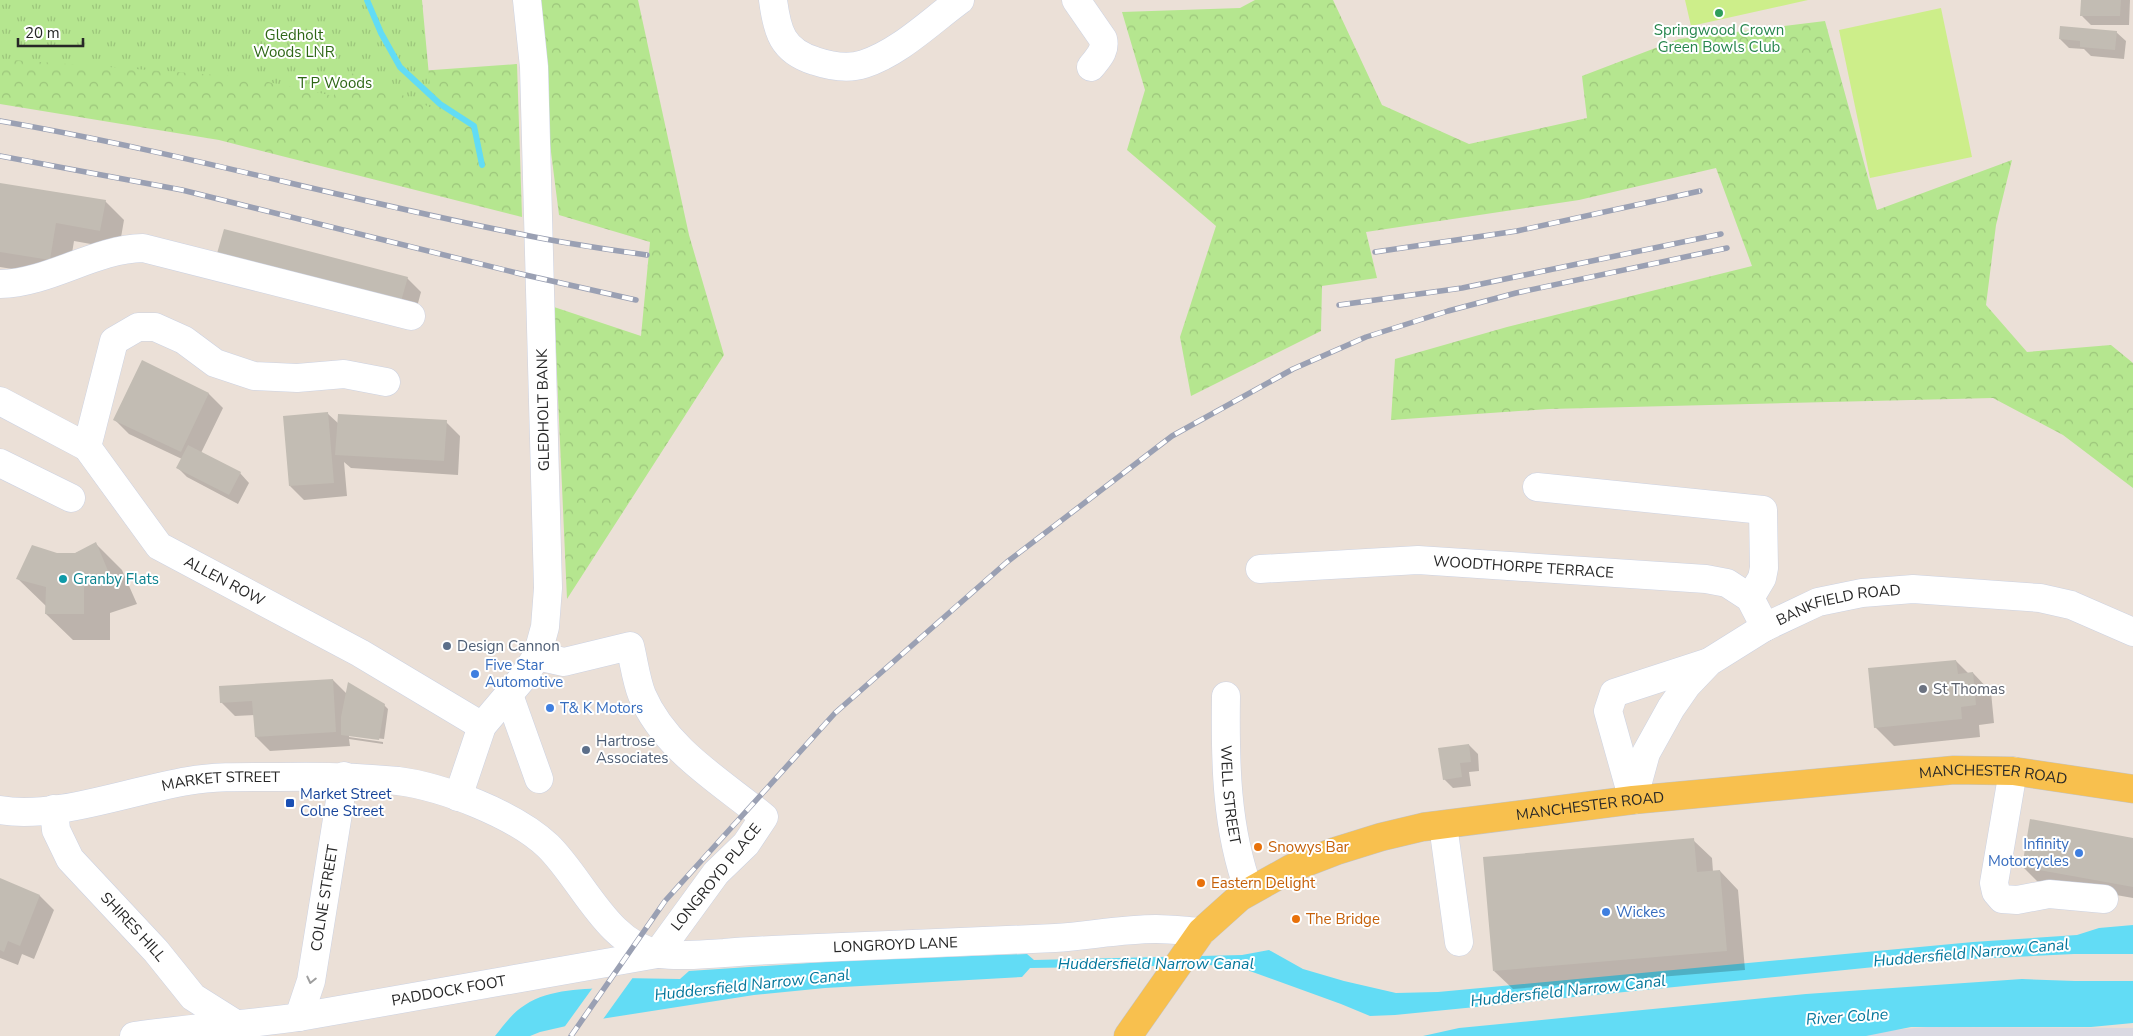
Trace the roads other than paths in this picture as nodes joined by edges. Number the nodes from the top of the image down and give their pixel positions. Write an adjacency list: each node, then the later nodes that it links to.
1 (527, 0): 18 (street, GLEDHOLT BANK)
2 (773, 0): 3 (street)
3 (960, 0)
4 (1076, 0): 5 (street)
5 (1091, 67)
6 (0, 284): 7 (street)
7 (412, 316)
8 (386, 382): 10 (street)
9 (0, 401): 10 (street, ALLEN ROW)
10 (88, 447): 22 (street, ALLEN ROW)
11 (0, 463): 13 (street)
12 (1537, 488): 15 (street)
13 (71, 498)
14 (1260, 569): 15 (street, WOODTHORPE TERRACE)
15 (1750, 598): 16 (street)
16 (1765, 627): 17 (street, BANKFIELD ROAD); 19 (street, BANKFIELD ROAD)
17 (2133, 632)
18 (537, 656): 20 (street, GLEDHOLT BANK); 37 (street, LONGROYD PLACE)
19 (1710, 662): 28 (street, BANKFIELD ROAD); 28 (street)
20 (509, 694): 22 (street, GLEDHOLT BANK); 25 (street)
21 (1226, 696): 32 (street, WELL STREET)
22 (482, 726): 27 (street, GLEDHOLT BANK)
23 (2013, 771): 26 (main road, MANCHESTER ROAD); 28 (main road, MANCHESTER ROAD); 33 (street)
24 (344, 776): 27 (street, MARKET STREET); 29 (street, MARKET STREET); 38 (street, COLNE STREET, one-way to 38)
25 (539, 779)
26 (2133, 788)
27 (458, 797): 34 (street, MARKET STREET)
28 (1633, 800): 31 (main road, MANCHESTER ROAD)
29 (54, 809): 30 (street, MARKET STREET); 39 (street, SHIRES HILL)
30 (0, 810)
31 (1443, 825): 32 (main road, MANCHESTER ROAD); 36 (street)
32 (1249, 891): 35 (main road, MANCHESTER ROAD)
33 (2104, 899)
34 (603, 917): 37 (street, LONGROYD LANE)
35 (1197, 937): 37 (street, LONGROYD LANE); 41 (main road, MANCHESTER ROAD)
36 (1459, 942)
37 (657, 954): 38 (street, PADDOCK FOOT)
38 (299, 1017): 39 (street, PADDOCK FOOT)
39 (237, 1031): 40 (street, PADDOCK FOOT)
40 (134, 1036)
41 (1128, 1036)

